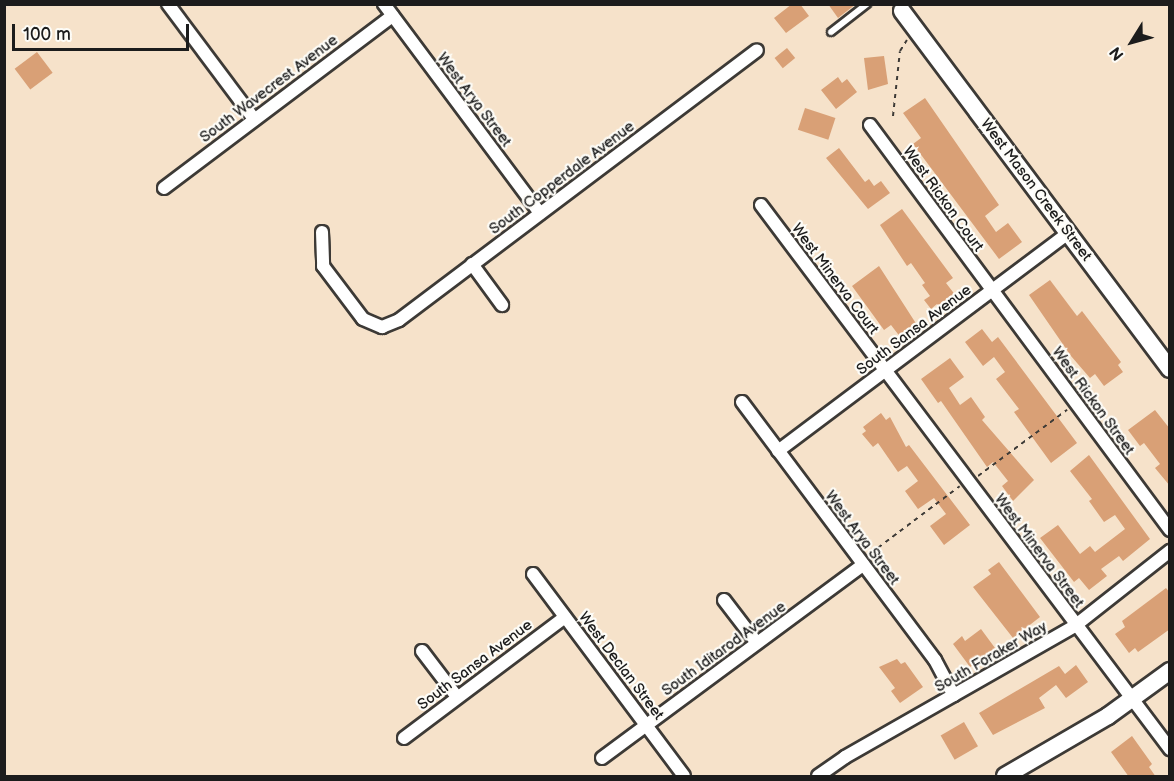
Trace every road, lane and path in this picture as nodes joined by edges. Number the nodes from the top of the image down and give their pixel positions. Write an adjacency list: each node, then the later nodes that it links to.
1 (168, 4): 10 (street)
2 (384, 4): 5 (street, West Arya Street)
3 (867, 4): 6 (lane)
4 (902, 11): 16 (street, West Mason Creek Street)
5 (392, 16): 10 (street, South Wavecrest Avenue); 14 (street, West Arya Street)
6 (831, 32)
7 (909, 38): 9 (path)
8 (757, 50): 14 (street, South Copperdale Avenue)
9 (893, 116)
10 (254, 119): 12 (street, South Wavecrest Avenue)
11 (870, 125): 18 (street, West Rickon Court)
12 (164, 188)
13 (761, 205): 21 (street, West Minerva Court)
14 (540, 213): 17 (street, South Copperdale Avenue)
15 (322, 232): 17 (street, South Copperdale Avenue)
16 (1068, 233): 18 (street, South Sansa Avenue); 20 (street, West Mason Creek Street)
17 (472, 264): 19 (street)
18 (992, 290): 21 (street, South Sansa Avenue); 24 (street, West Rickon Street)
19 (502, 305)
20 (1170, 369)
21 (885, 370): 23 (street, South Sansa Avenue); 30 (street, West Minerva Street)
22 (742, 402): 23 (street, West Arya Street)
23 (778, 451): 26 (street, West Arya Street)
24 (1170, 530)
25 (1170, 551): 30 (street, South Foraker Way)
26 (863, 565): 31 (street, South Iditarod Avenue); 34 (street, West Arya Street)
27 (533, 574): 29 (street, West Declan Street)
28 (724, 600): 31 (street)
29 (565, 617): 35 (street, South Sansa Avenue); 37 (street, West Declan Street)
30 (1076, 625): 34 (street, South Foraker Way); 36 (street, West Minerva Street)
31 (757, 643): 37 (street, South Iditarod Avenue)
32 (422, 651): 35 (street)
33 (1170, 671): 36 (street)
34 (954, 695): 42 (street, South Foraker Way)
35 (457, 698): 38 (street, South Sansa Avenue)
36 (1131, 699): 39 (street, West Minerva Street); 43 (street)
37 (646, 725): 40 (street, South Iditarod Avenue); 41 (street, West Declan Street)
38 (404, 738)
39 (1170, 749)
40 (602, 758)
41 (684, 777)
42 (818, 777)
43 (1005, 777)

